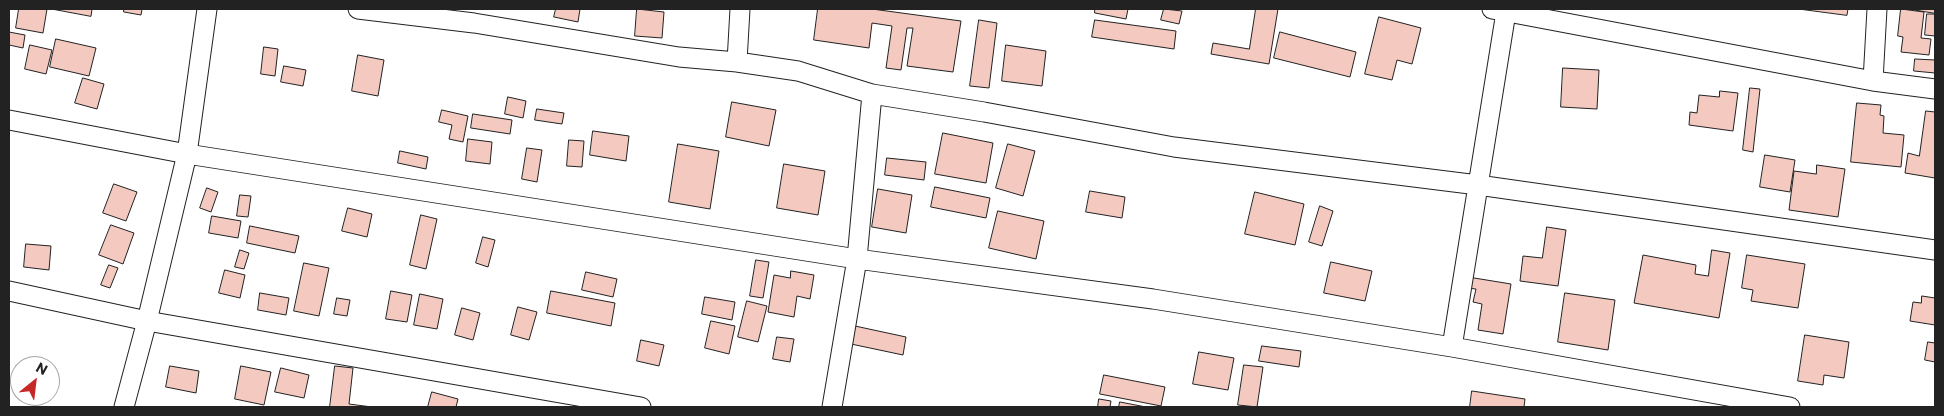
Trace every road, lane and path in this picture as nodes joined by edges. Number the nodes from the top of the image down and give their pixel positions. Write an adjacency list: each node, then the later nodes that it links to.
1 (206, 9): 11 (street)
2 (358, 9): 6 (street)
3 (740, 9): 6 (street)
4 (1877, 9): 7 (street)
5 (1498, 10): 7 (street); 12 (street)
6 (737, 62): 9 (street)
7 (1873, 81): 8 (street)
8 (1935, 90)
9 (872, 94): 12 (street); 14 (street)
10 (9, 120): 11 (street)
11 (187, 154): 14 (street); 16 (street)
12 (1478, 185): 13 (street); 17 (street)
13 (1935, 250)
14 (857, 259): 17 (street); 20 (street)
15 (9, 291): 16 (street)
16 (147, 321): 18 (street); 19 (street)
17 (1452, 347): 21 (street)
18 (124, 407)
19 (641, 407)
20 (832, 407)
21 (1790, 407)

